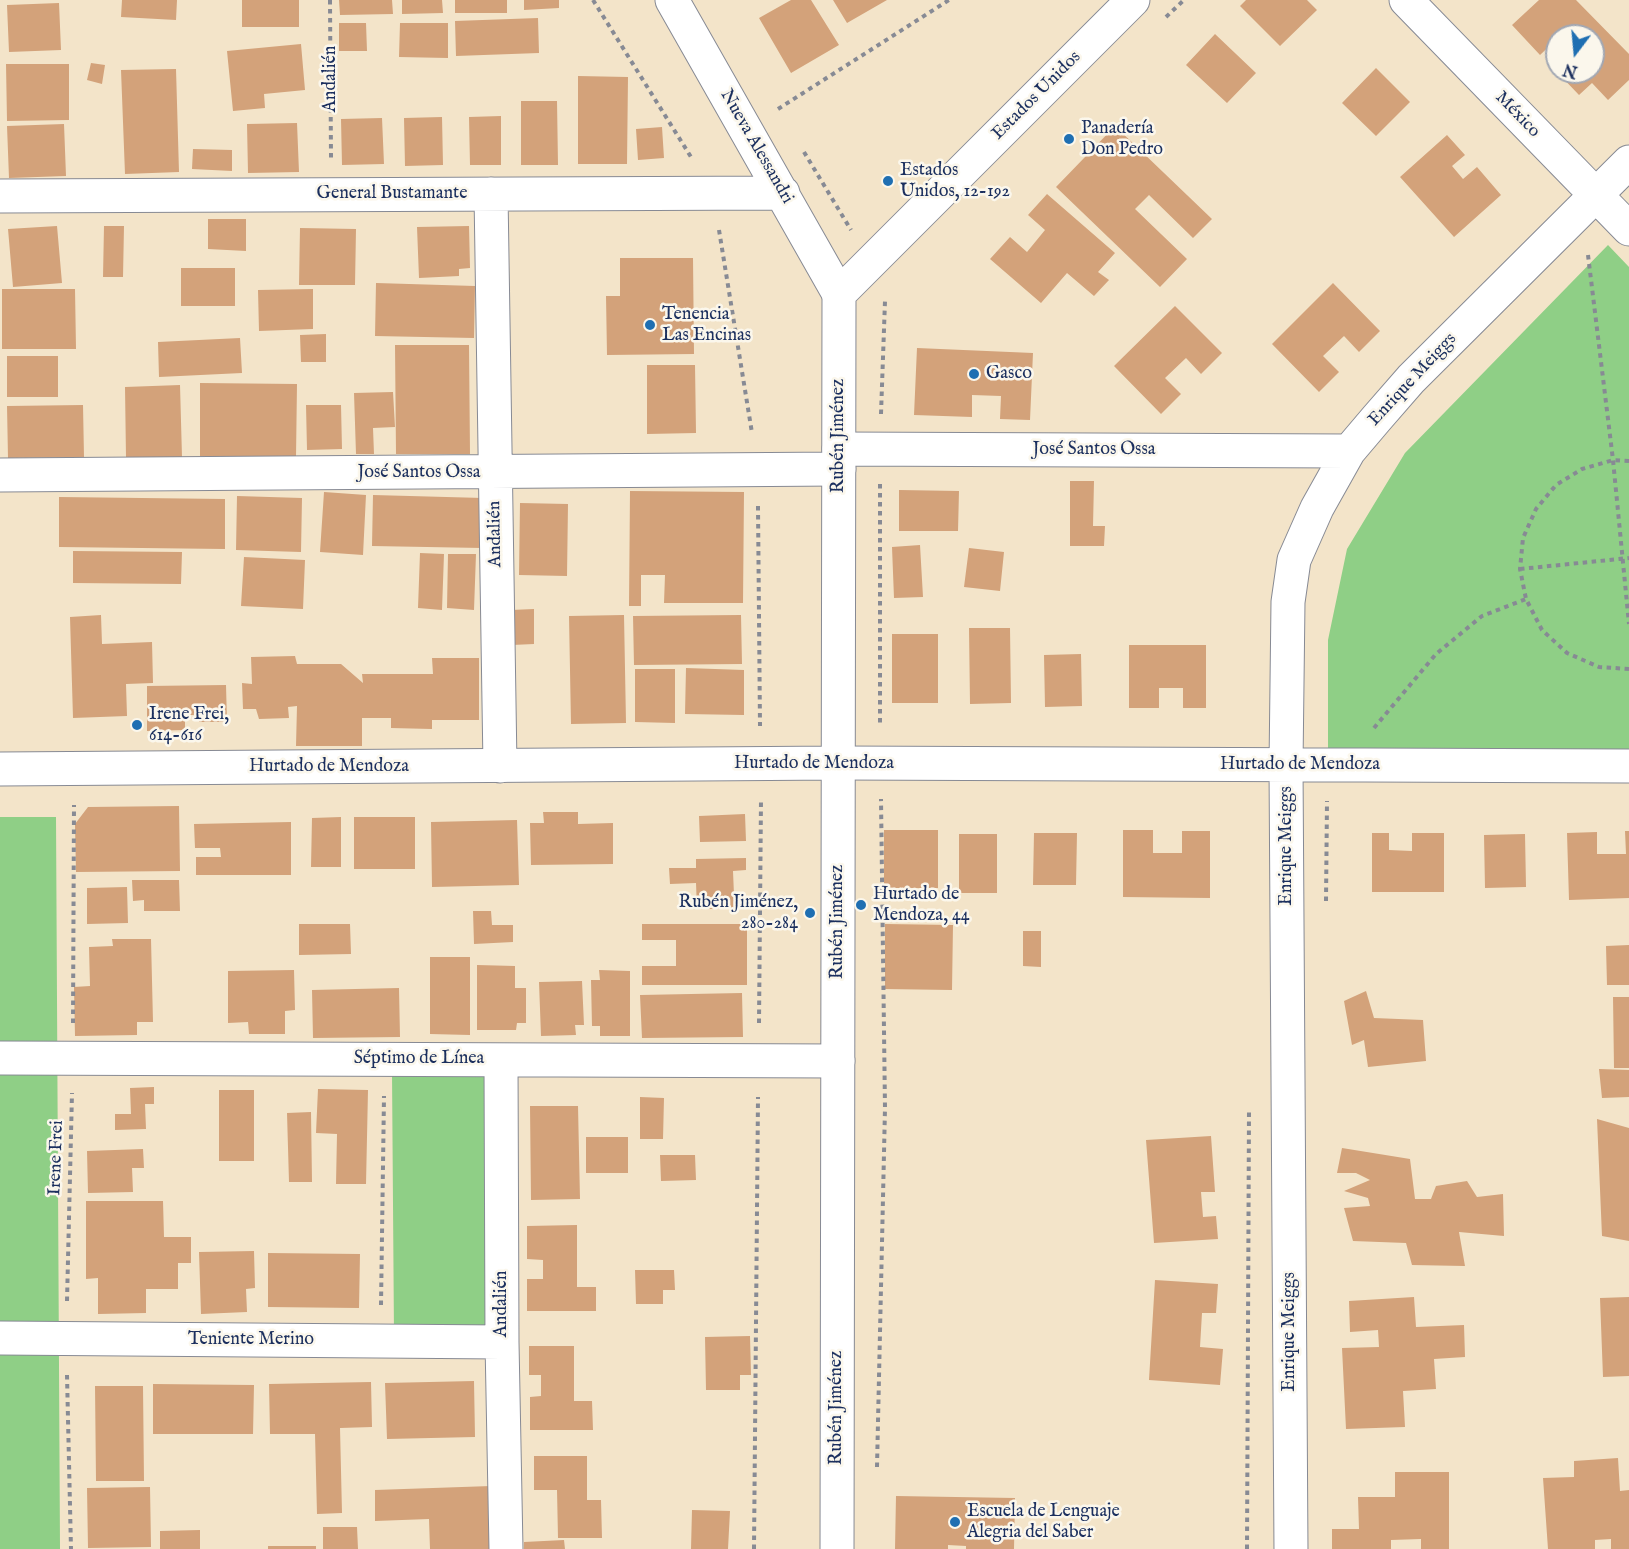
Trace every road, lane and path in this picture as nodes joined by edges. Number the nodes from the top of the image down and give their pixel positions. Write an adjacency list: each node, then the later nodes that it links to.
1 (330, 0): 9 (path, Andalién)
2 (672, 0): 8 (street, Nueva Alessandri)
3 (949, 0): 6 (path)
4 (1133, 0): 14 (street, Estados Unidos)
5 (1406, 0): 12 (street, México)
6 (778, 109)
7 (1629, 162): 12 (street, Enrique Meiggs)
8 (783, 193): 10 (street, General Bustamante); 15 (street, Nueva Alessandri)
9 (331, 194): 10 (street, General Bustamante); 11 (street, General Bustamante)
10 (491, 194): 21 (street, Andalién)
11 (0, 196)
12 (1588, 201): 13 (street, México); 17 (street, Enrique Meiggs); 19 (path)
13 (1629, 229)
14 (870, 262): 15 (street, Estados Unidos); 16 (path)
15 (839, 294): 18 (street, Rubén Jiménez)
16 (880, 449): 17 (street, José Santos Ossa); 18 (street, José Santos Ossa); 30 (path)
17 (1349, 451): 31 (street, Enrique Meiggs)
18 (839, 459): 21 (street, José Santos Ossa); 29 (street, Rubén Jiménez)
19 (1613, 460): 20 (path); 24 (path); 25 (path)
20 (1629, 461)
21 (495, 473): 22 (street, José Santos Ossa); 33 (street, Andalién)
22 (0, 475)
23 (1629, 558): 24 (path)
24 (1623, 559): 25 (path); 27 (path)
25 (1520, 569): 26 (path)
26 (1526, 599): 28 (path); 32 (path)
27 (1629, 624)
28 (1629, 669)
29 (838, 763): 30 (street, Hurtado de Mendoza); 33 (street, Hurtado de Mendoza); 41 (street, Rubén Jiménez)
30 (880, 763): 31 (street, Hurtado de Mendoza); 47 (path)
31 (1286, 765): 32 (street, Hurtado de Mendoza); 52 (street, Enrique Meiggs)
32 (1340, 765): 34 (street, Hurtado de Mendoza)
33 (500, 766): 35 (street, Hurtado de Mendoza)
34 (1629, 766)
35 (74, 768): 36 (street, Hurtado de Mendoza); 38 (path, Irene Frei)
36 (0, 769)
37 (0, 1058): 38 (street, Séptimo de Línea)
38 (73, 1058): 39 (street, Séptimo de Línea); 44 (path, Irene Frei)
39 (384, 1059): 40 (street, Séptimo de Línea); 45 (path)
40 (501, 1060): 41 (street, Séptimo de Línea); 46 (street, Andalién)
41 (838, 1061): 50 (street, Rubén Jiménez)
42 (1249, 1106): 51 (path)
43 (0, 1338): 44 (street, Teniente Merino)
44 (66, 1340): 45 (street, Teniente Merino); 48 (path, Irene Frei)
45 (380, 1341): 46 (street, Teniente Merino)
46 (502, 1342): 49 (street, Andalién)
47 (876, 1478)
48 (71, 1549)
49 (506, 1549)
50 (837, 1549)
51 (1247, 1549)
52 (1291, 1549)

